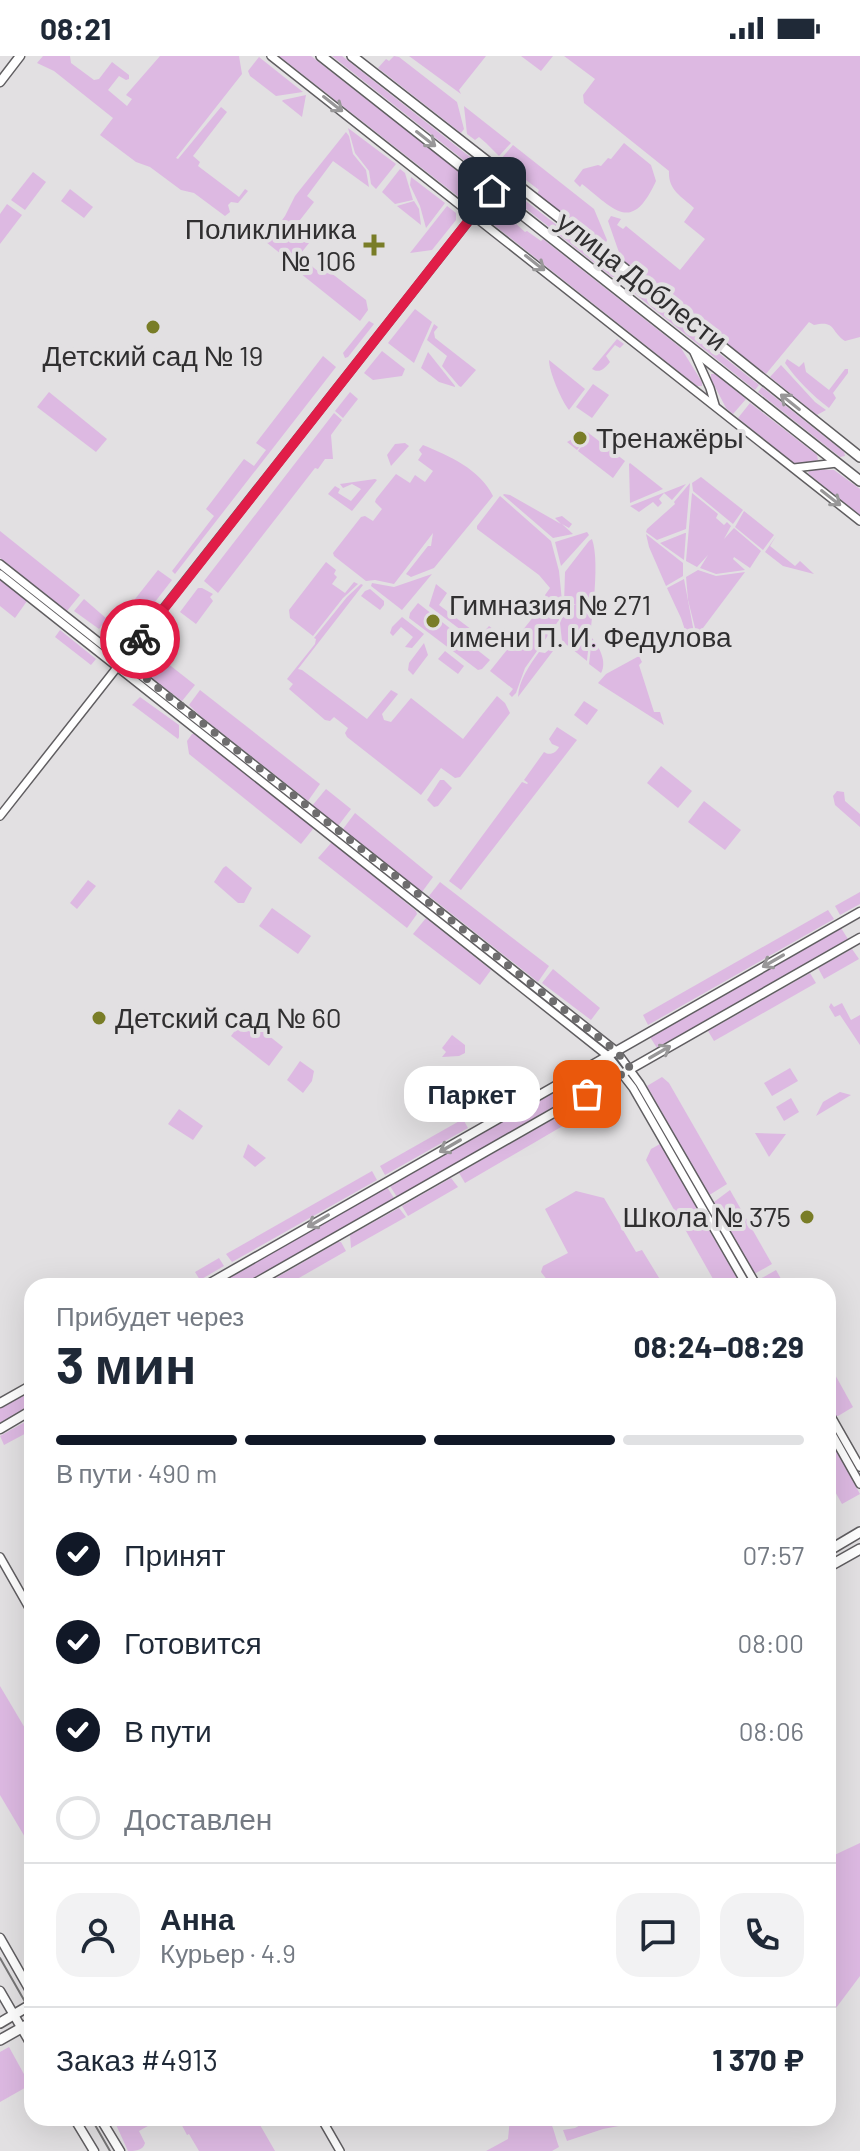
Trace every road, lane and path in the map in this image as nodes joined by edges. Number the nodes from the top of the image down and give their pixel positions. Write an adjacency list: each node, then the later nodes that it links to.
1 (20, 56): 5 (street)
2 (271, 56): 8 (street, one-way to 8)
3 (321, 56): 7 (main road, улица Доблести, one-way to 7)
4 (352, 56): 6 (main road, улица Доблести)
5 (0, 82)
6 (504, 176): 7 (street); 9 (main road, улица Доблести)
7 (492, 191): 8 (street); 10 (main road, улица Доблести)
8 (474, 215): 14 (street, one-way to 14); 23 (street)
9 (621, 266): 10 (main road); 11 (main road, улица Доблести)
10 (608, 282): 12 (main road, улица Доблести)
11 (641, 282): 12 (main road); 15 (main road, улица Доблести, one-way to 11)
12 (628, 297): 13 (main road, улица Доблести)
13 (692, 348): 14 (street); 17 (main road, улица Доблести)
14 (715, 405): 18 (street)
15 (849, 448): 16 (main road, улица Доблести); 17 (main road)
16 (860, 457)
17 (838, 464): 18 (street); 19 (main road, улица Доблести)
18 (794, 468): 20 (street, one-way to 20)
19 (860, 481)
20 (860, 521)
21 (0, 564): 23 (street)
22 (0, 574): 23 (street)
23 (121, 664): 24 (street); 27 (street)
24 (0, 816)
25 (860, 912): 27 (street, one-way to 27)
26 (860, 938): 28 (street, one-way to 26)
27 (612, 1053): 28 (street); 29 (street, one-way to 29)
28 (627, 1071): 30 (street); 31 (street); 32 (street)
29 (219, 1278)
30 (264, 1278)
31 (743, 1278)
32 (752, 1278)
33 (24, 1390): 34 (street)
34 (0, 1403)
35 (24, 1415): 37 (street)
36 (836, 1425): 39 (street)
37 (0, 1429)
38 (836, 1441): 40 (street)
39 (860, 1467)
40 (860, 1484)
41 (860, 1532): 42 (main road)
42 (836, 1546)
43 (860, 1549): 45 (main road)
44 (0, 1557): 46 (street)
45 (836, 1562)
46 (24, 1599)
47 (0, 1938): 48 (street)
48 (24, 1980)
49 (0, 1991): 51 (street)
50 (24, 2009): 51 (main road)
51 (14, 2015): 52 (main road); 54 (street)
52 (0, 2023)
53 (24, 2026): 54 (main road)
54 (21, 2028): 55 (street); 56 (main road)
55 (24, 2033)
56 (0, 2040)
57 (79, 2126): 60 (street)
58 (105, 2126): 61 (street)
59 (326, 2126): 62 (street)
60 (94, 2151)
61 (120, 2151)
62 (340, 2151)

